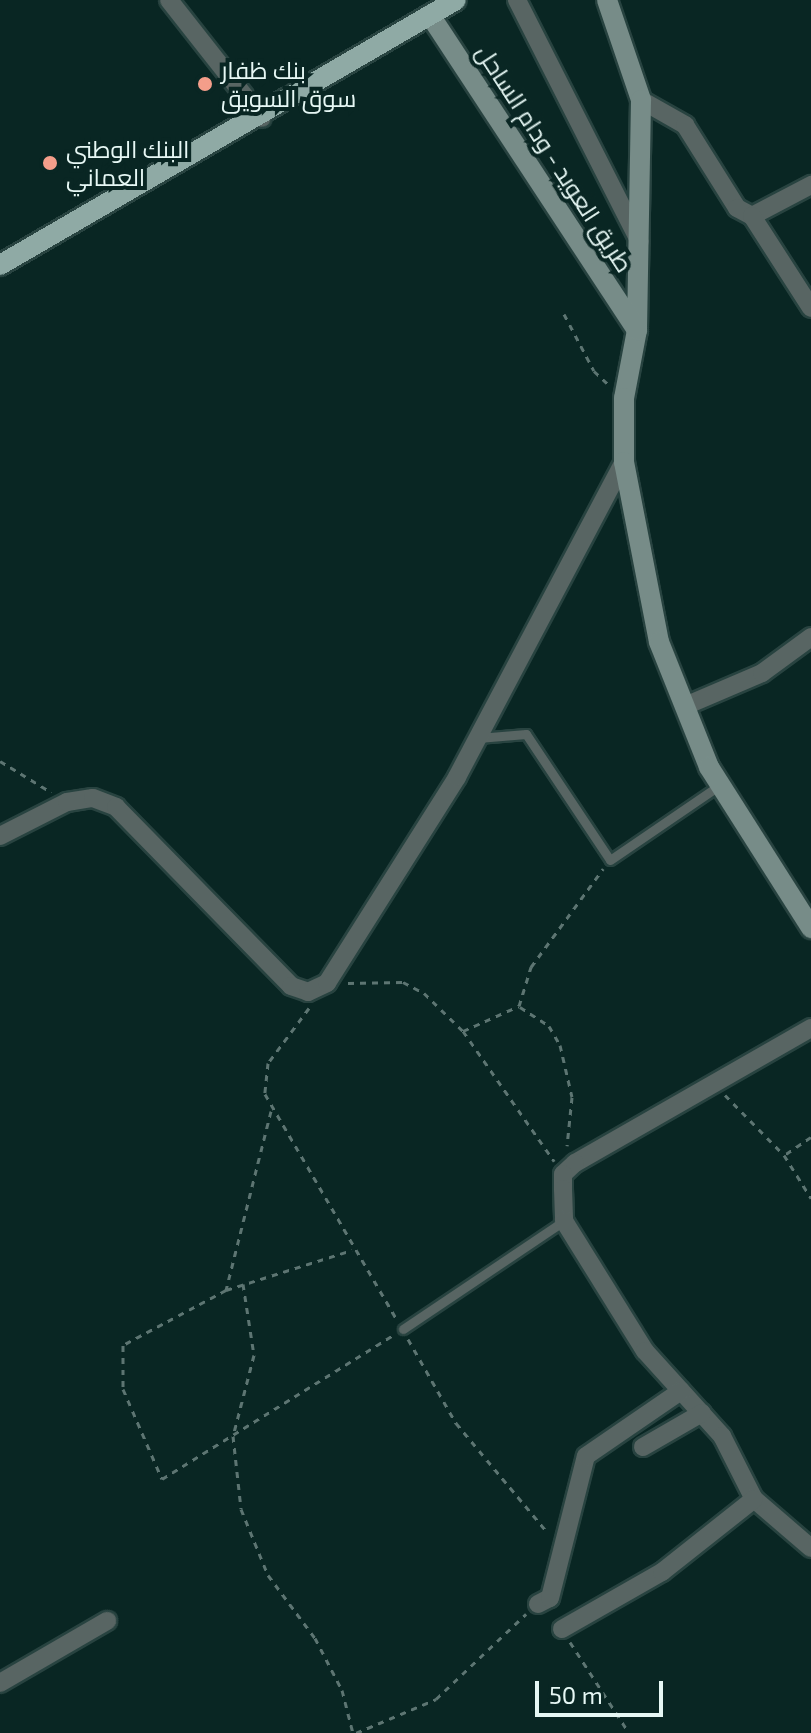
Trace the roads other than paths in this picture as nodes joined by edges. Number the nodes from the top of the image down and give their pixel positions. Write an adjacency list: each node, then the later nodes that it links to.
1 (456, 0): 5 (main road)
2 (517, 0): 10 (street)
3 (607, 0): 6 (main road, طريق العويد - ودام الساحل)
4 (175, 2): 7 (street)
5 (430, 15): 7 (main road); 13 (main road, طريق العويد - ودام الساحل)
6 (641, 100): 9 (street); 10 (main road, طريق العويد - ودام الساحل)
7 (262, 118): 11 (main road)
8 (811, 185): 9 (street)
9 (752, 216): 12 (street)
10 (642, 244): 13 (main road, طريق العويد - ودام الساحل)
11 (0, 265)
12 (811, 308)
13 (637, 330): 14 (main road, طريق العويد - ودام الساحل)
14 (624, 462): 16 (main road, طريق العويد - ودام الساحل); 17 (street)
15 (811, 637): 16 (street)
16 (685, 706): 18 (main road, طريق العويد - ودام الساحل)
17 (478, 738): 18 (lane); 19 (street)
18 (720, 785): 20 (main road, طريق العويد - ودام الساحل)
19 (0, 836)
20 (811, 928)
21 (811, 1028): 22 (street)
22 (564, 1221): 23 (lane); 24 (street)
23 (403, 1329)
24 (681, 1391): 25 (street); 29 (street)
25 (702, 1413): 26 (street); 27 (street)
26 (643, 1447)
27 (754, 1499): 28 (street); 31 (street)
28 (811, 1548)
29 (538, 1604)
30 (107, 1621): 32 (street)
31 (562, 1629)
32 (0, 1683)

